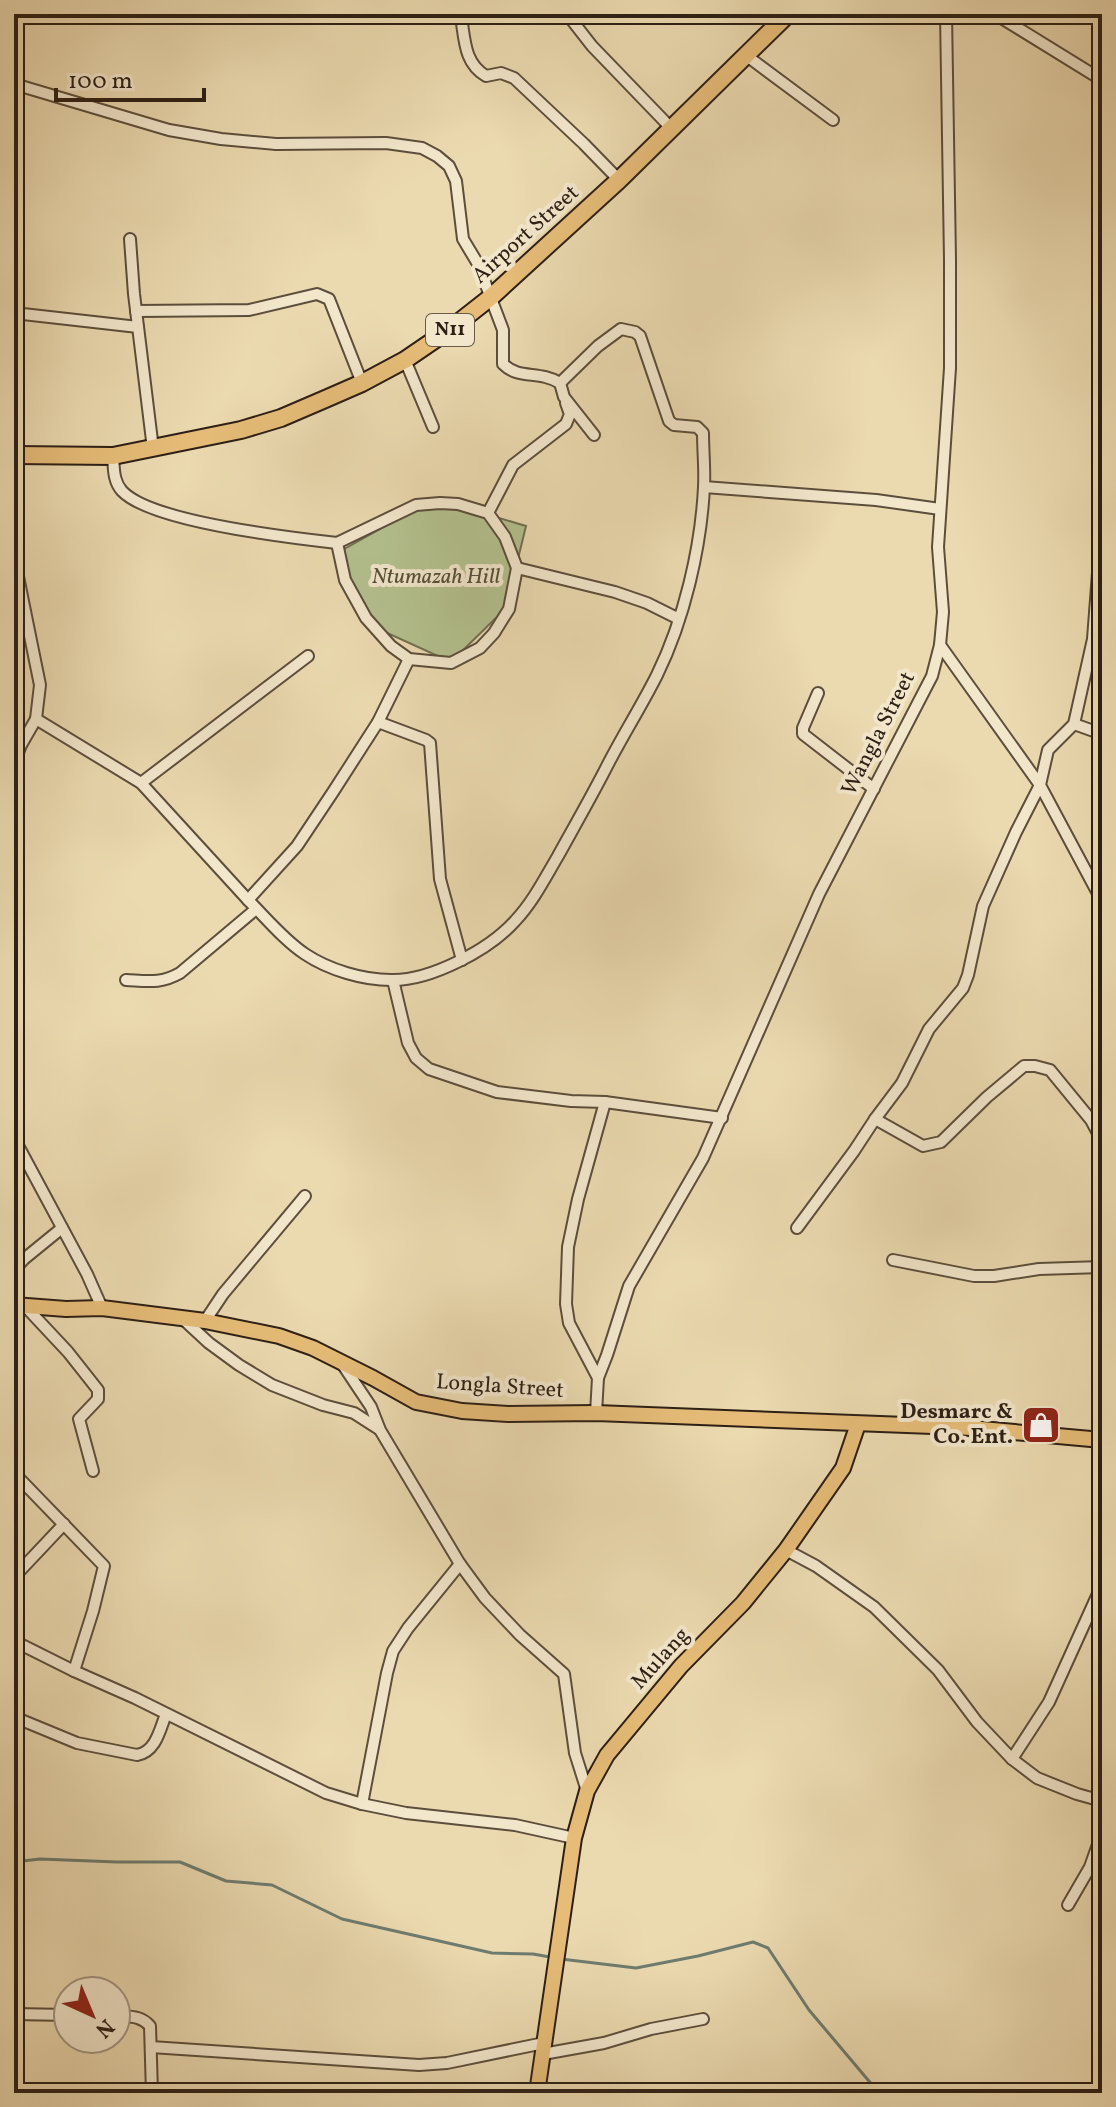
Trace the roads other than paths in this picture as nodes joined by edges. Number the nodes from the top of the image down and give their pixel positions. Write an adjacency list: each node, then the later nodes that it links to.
1 (567, 14): 10 (street)
2 (788, 14): 6 (highway, Airport Street / N11)
3 (946, 14): 28 (street, Wangla Street)
4 (995, 14): 7 (street)
5 (461, 17): 11 (street)
6 (747, 56): 9 (street); 10 (highway, Airport Street / N11)
7 (1102, 80)
8 (14, 84): 13 (street)
9 (833, 120)
10 (671, 128): 11 (highway, Airport Street / N11)
11 (619, 180): 13 (highway, Airport Street / N11)
12 (130, 239): 14 (street)
13 (491, 297): 17 (highway, Airport Street / N11); 19 (street)
14 (136, 311): 16 (street); 18 (street)
15 (14, 313): 16 (street)
16 (138, 327): 23 (street)
17 (405, 360): 18 (highway, Airport Street / N11); 21 (street)
18 (362, 383): 23 (highway, Airport Street / N11)
19 (560, 383): 20 (street); 27 (street)
20 (564, 397): 22 (street); 29 (street)
21 (433, 427)
22 (594, 435)
23 (153, 449): 25 (highway, Airport Street / N11)
24 (14, 455): 25 (highway, Airport Street / N11); 26 (street)
25 (113, 456): 31 (street)
26 (14, 462)
27 (704, 487): 28 (street); 34 (street)
28 (940, 509): 35 (street, Wangla Street)
29 (488, 513): 31 (street); 33 (street)
30 (1102, 520): 41 (street)
31 (337, 543): 37 (street)
32 (14, 557): 39 (street)
33 (517, 568): 34 (street); 37 (street)
34 (679, 619): 51 (street)
35 (940, 645): 46 (street); 47 (street, Wangla Street)
36 (308, 656): 45 (street)
37 (409, 659): 40 (street)
38 (818, 693): 47 (street)
39 (36, 719): 43 (street); 45 (street)
40 (378, 722): 48 (street); 51 (street)
41 (1074, 724): 42 (street); 46 (street)
42 (1102, 734)
43 (17, 743): 44 (street)
44 (14, 763)
45 (141, 783): 48 (street)
46 (1040, 785): 49 (street); 56 (street)
47 (874, 789): 55 (street, Wangla Street)
48 (248, 900): 50 (street)
49 (1102, 901)
50 (256, 909): 52 (street); 53 (street)
51 (462, 960): 53 (street)
52 (126, 980)
53 (393, 980): 54 (street)
54 (605, 1102): 55 (street); 70 (street)
55 (722, 1118): 70 (street, Wangla Street)
56 (875, 1119): 58 (street); 61 (street)
57 (14, 1138): 60 (street)
58 (1102, 1141)
59 (305, 1196): 68 (street)
60 (62, 1228): 64 (street); 66 (street)
61 (797, 1228)
62 (893, 1260): 63 (street)
63 (1102, 1267)
64 (14, 1270)
65 (19, 1305): 66 (main road, Longla Street); 75 (street)
66 (102, 1308): 67 (main road, Longla Street)
67 (181, 1318): 68 (main road, Longla Street); 73 (street)
68 (205, 1321): 69 (main road, Longla Street)
69 (341, 1363): 71 (main road, Longla Street); 73 (street)
70 (598, 1378): 71 (street, Wangla Street)
71 (596, 1413): 72 (main road, Longla Street)
72 (858, 1424): 74 (main road, Longla Street); 78 (main road, Mulang)
73 (380, 1430): 79 (street)
74 (1102, 1440)
75 (93, 1471)
76 (14, 1473): 77 (street)
77 (64, 1524): 80 (street); 83 (street)
78 (786, 1550): 86 (street); 87 (main road, Mulang)
79 (460, 1564): 87 (street); 89 (street)
80 (14, 1577)
81 (1102, 1585): 86 (street)
82 (14, 1641): 83 (street)
83 (74, 1671): 84 (street)
84 (166, 1714): 85 (street); 89 (street)
85 (14, 1717)
86 (1012, 1759): 88 (street)
87 (587, 1791): 91 (main road, Mulang)
88 (1102, 1801)
89 (362, 1804): 91 (street)
90 (1102, 1833): 92 (street)
91 (574, 1838): 98 (main road, Mulang)
92 (1068, 1905)
93 (14, 2014): 94 (street)
94 (52, 2015)
95 (132, 2017): 97 (street)
96 (703, 2019): 98 (street)
97 (151, 2047): 98 (street); 99 (street)
98 (544, 2049): 100 (main road, Mulang)
99 (152, 2093)
100 (537, 2093)

